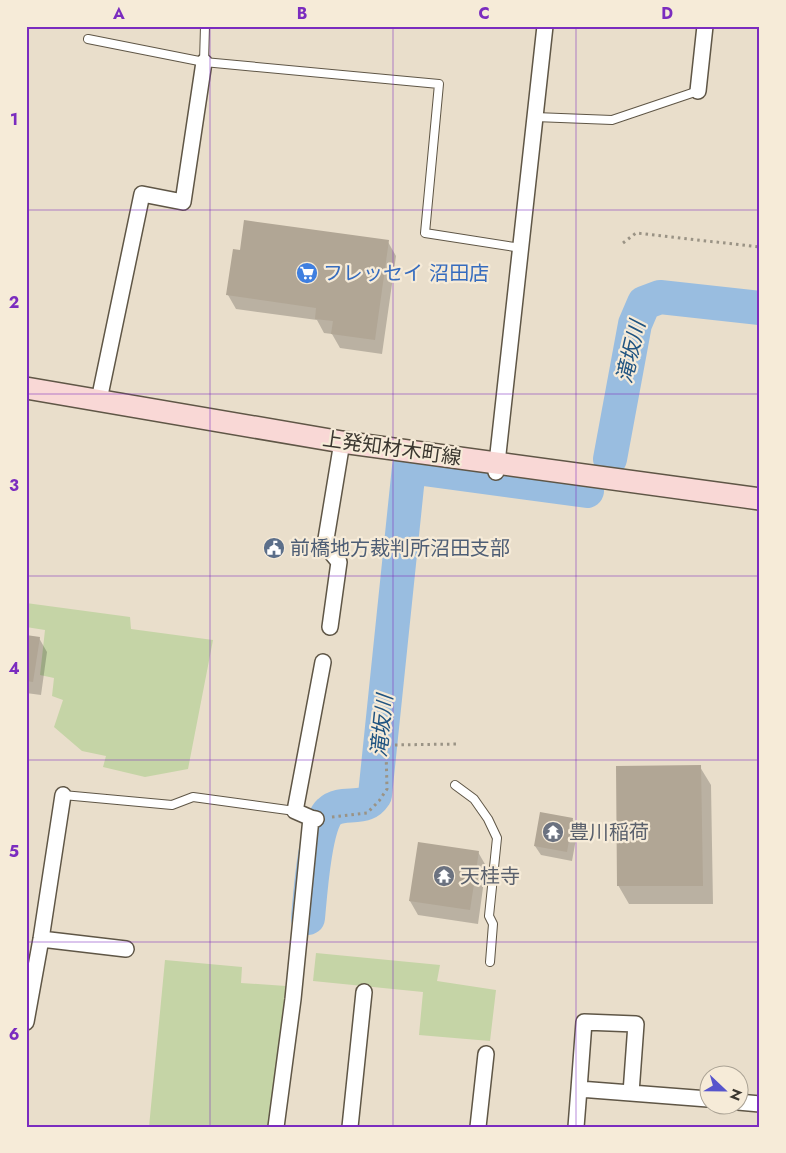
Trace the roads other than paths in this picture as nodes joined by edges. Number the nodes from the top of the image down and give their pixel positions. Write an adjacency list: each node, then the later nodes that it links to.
1 (204, 26): 5 (lane)
2 (545, 26): 7 (street)
3 (705, 26): 6 (street)
4 (88, 39): 5 (lane)
5 (204, 62): 8 (lane); 10 (street)
6 (698, 91): 7 (lane)
7 (535, 117): 8 (street)
8 (521, 248): 12 (street)
9 (26, 388): 10 (main road, 上発知材木町線)
10 (99, 400): 11 (main road, 上発知材木町線)
11 (342, 442): 12 (main road, 上発知材木町線); 14 (street)
12 (497, 467): 13 (main road, 上発知材木町線)
13 (760, 499)
14 (330, 627)
15 (323, 662): 18 (street)
16 (456, 785): 21 (lane)
17 (63, 795): 18 (lane); 19 (street)
18 (295, 811): 28 (street)
19 (41, 939): 20 (street); 23 (street)
20 (126, 949)
21 (490, 962)
22 (364, 992): 29 (street)
23 (26, 1022)
24 (486, 1054): 30 (street)
25 (579, 1089): 26 (street); 26 (street); 31 (street)
26 (631, 1093): 27 (street)
27 (698, 1098)
28 (276, 1127)
29 (350, 1127)
30 (478, 1127)
31 (576, 1127)

